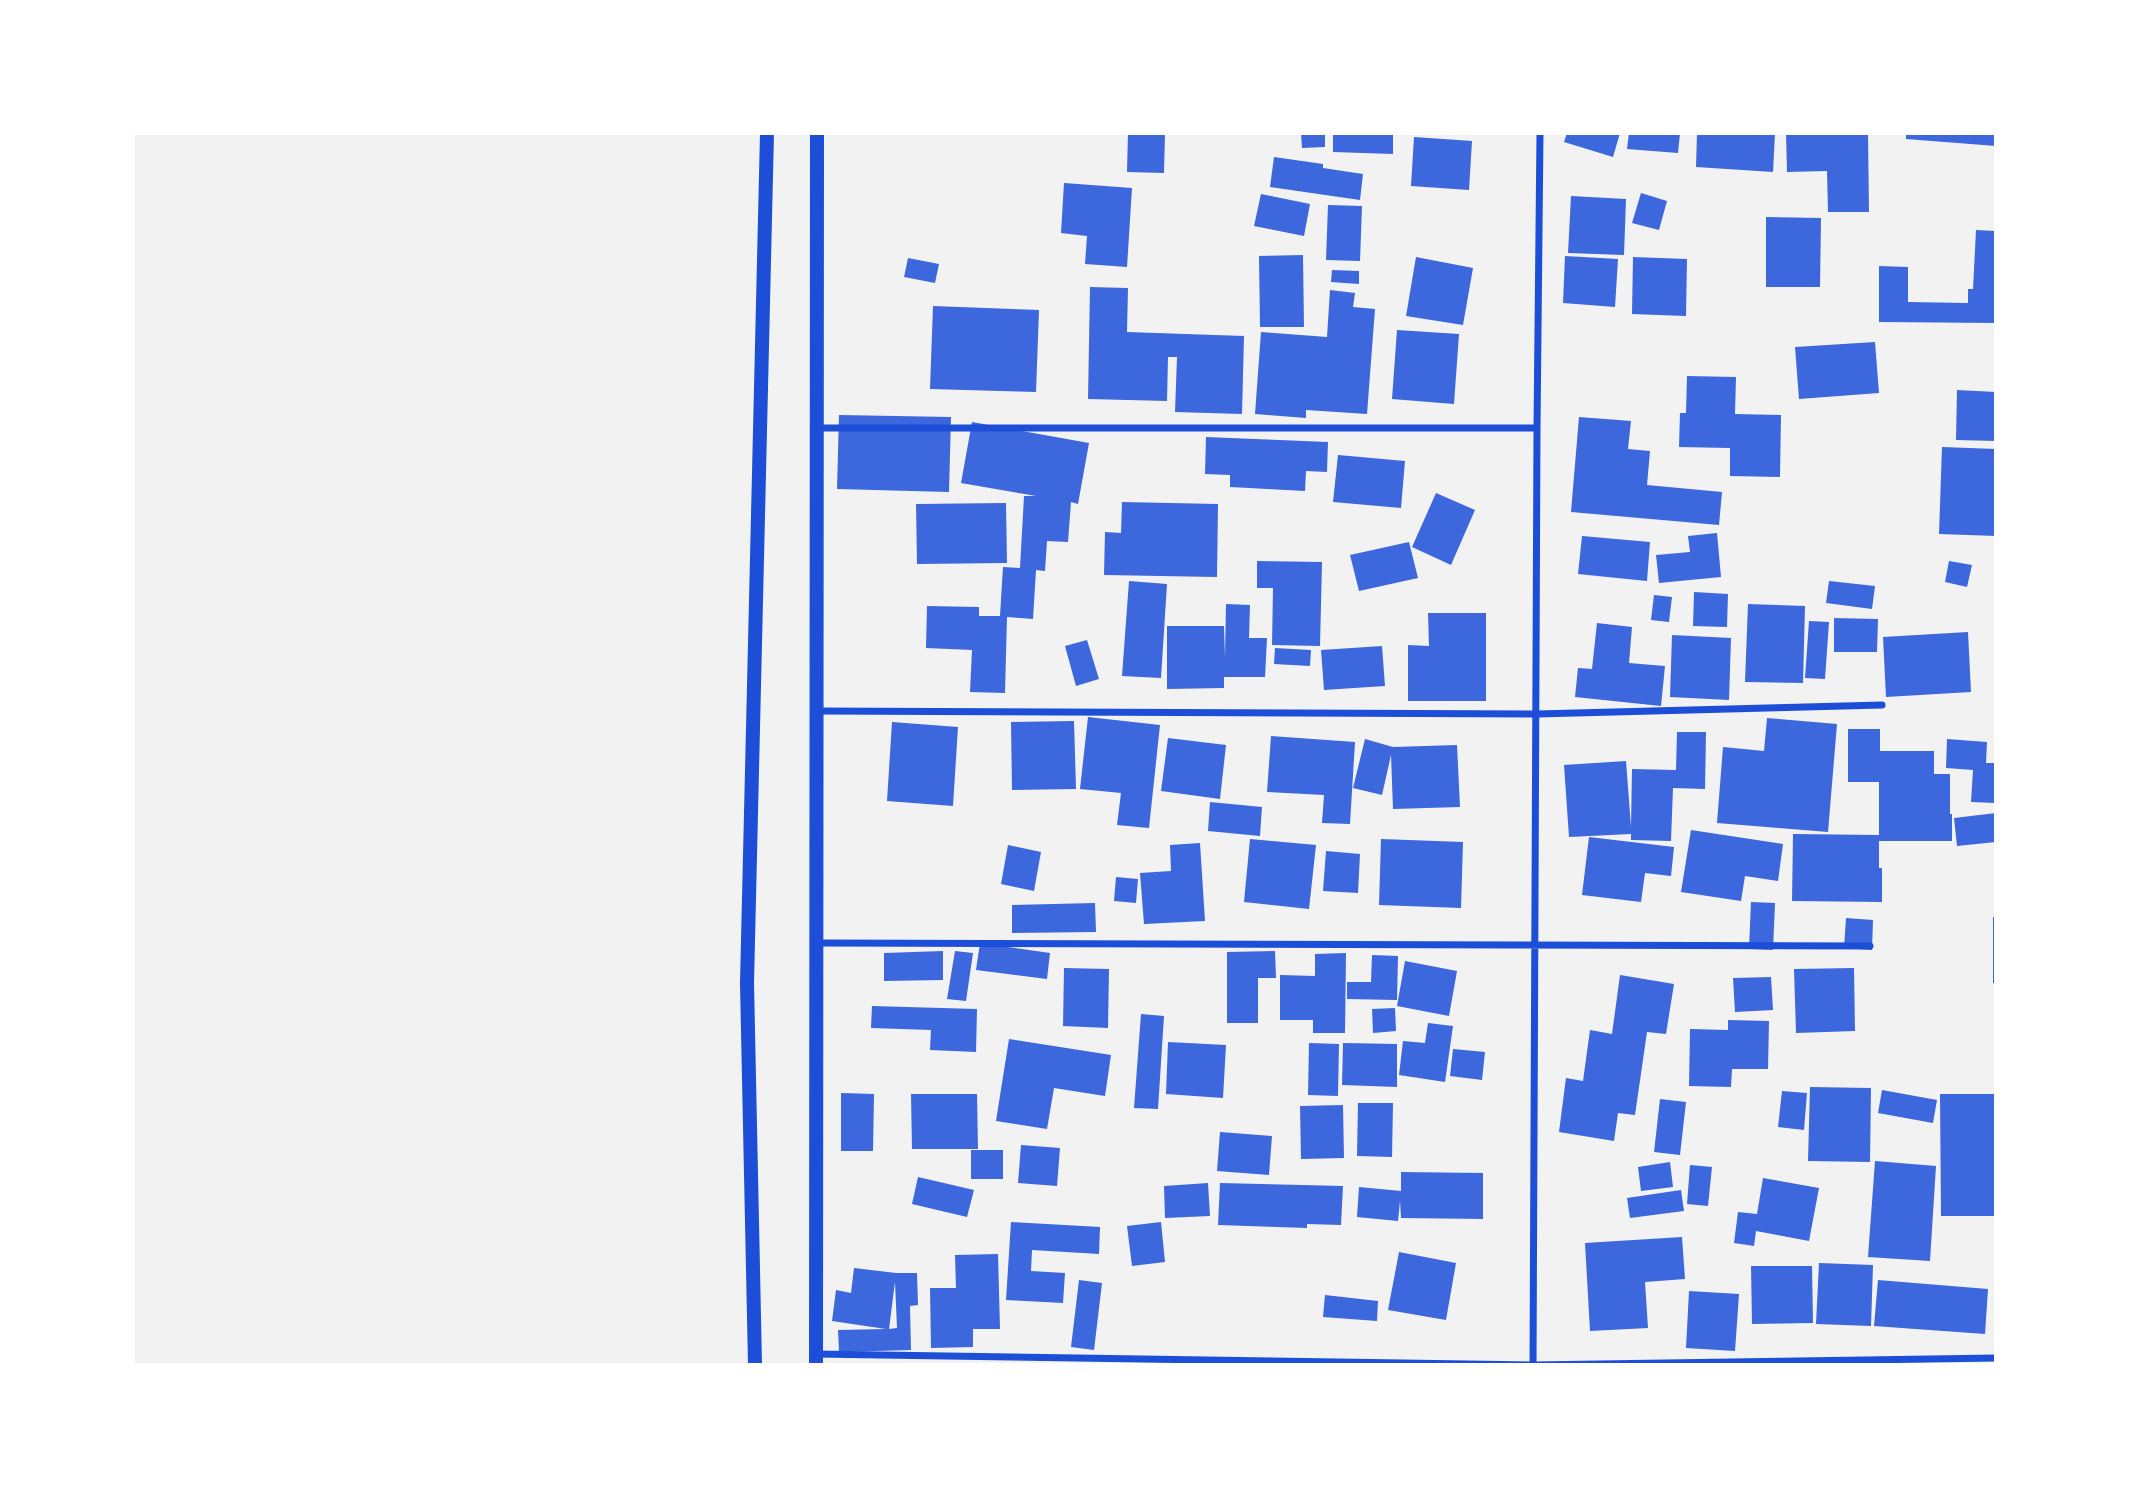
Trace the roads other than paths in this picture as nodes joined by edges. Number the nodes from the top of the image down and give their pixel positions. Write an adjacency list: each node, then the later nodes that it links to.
1 (767, 133): 14 (main road)
2 (817, 133): 4 (main road)
3 (1540, 133): 5 (street)
4 (815, 428): 5 (street); 7 (main road)
5 (1537, 428): 8 (street)
6 (1882, 705): 8 (street)
7 (816, 711): 8 (street); 9 (main road)
8 (1537, 714): 10 (street)
9 (816, 943): 10 (street); 13 (main road)
10 (1536, 945): 11 (street); 15 (street)
11 (1870, 946)
12 (1996, 1358): 15 (street)
13 (816, 1359): 15 (street)
14 (755, 1365)
15 (1533, 1365)

